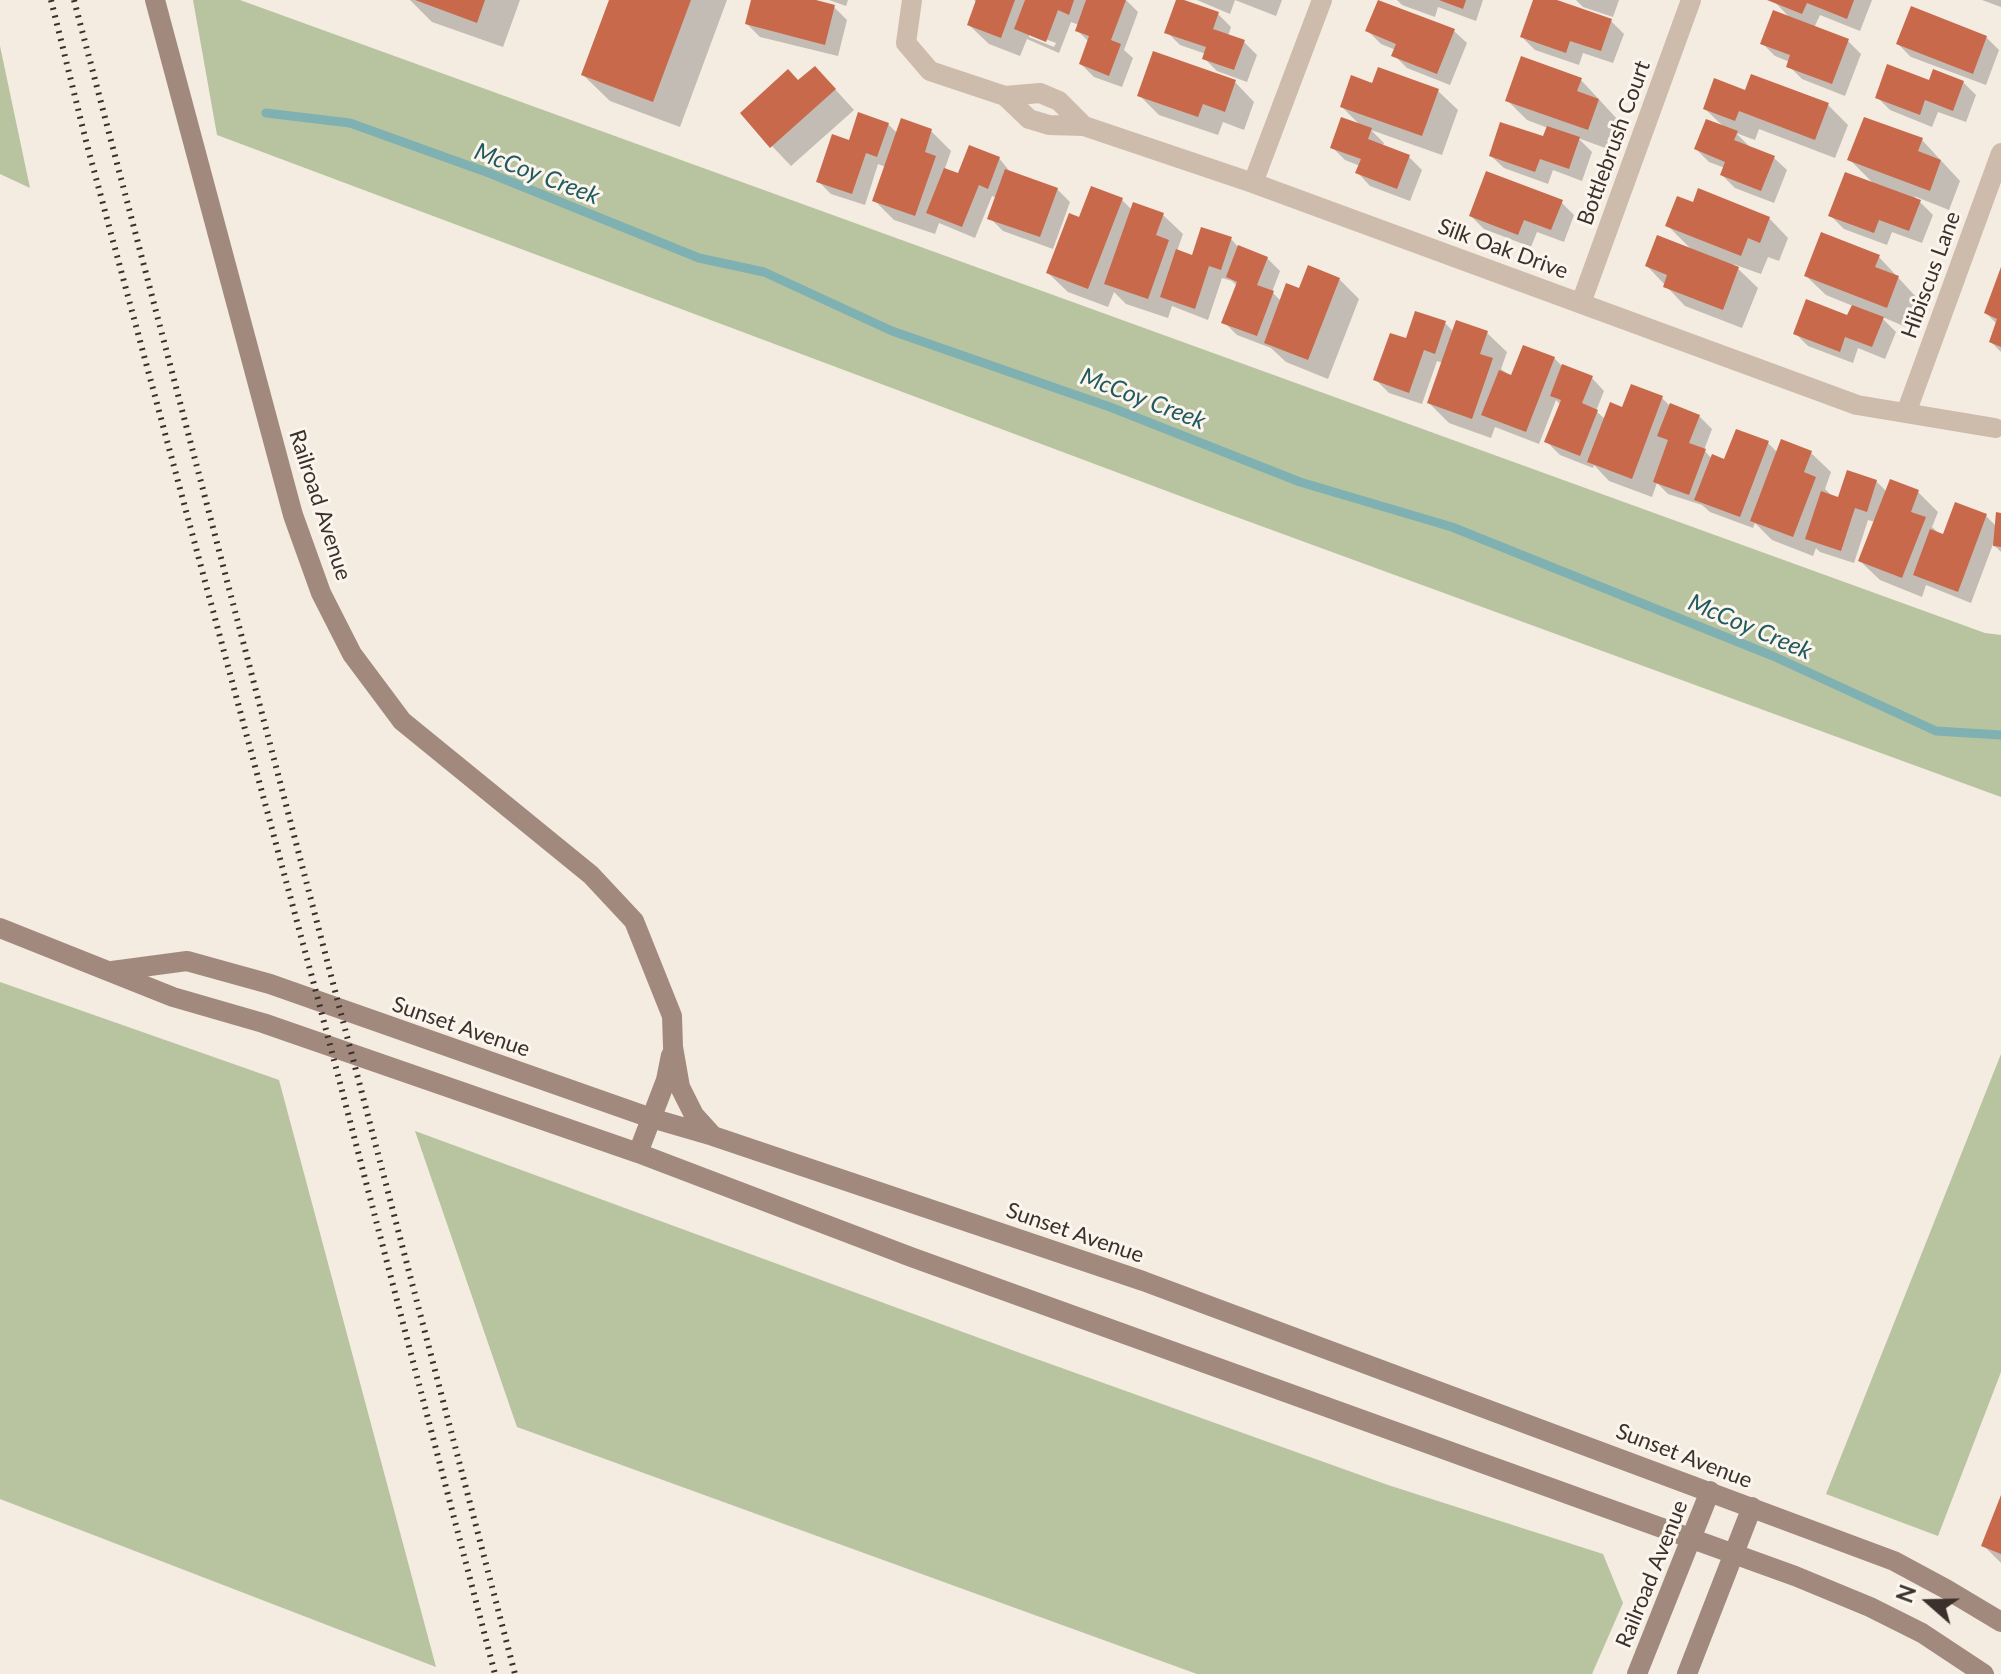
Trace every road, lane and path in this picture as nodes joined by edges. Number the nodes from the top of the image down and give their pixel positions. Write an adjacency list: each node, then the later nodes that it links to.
1 (155, 0): 12 (main road, Railroad Avenue)
2 (912, 0): 6 (street, Silk Oak Drive)
3 (1322, 0): 6 (street)
4 (1691, 0): 7 (street, Bottlebrush Court)
5 (2001, 153): 8 (street, Hibiscus Lane)
6 (1253, 183): 7 (street, Silk Oak Drive)
7 (1581, 303): 8 (street, Silk Oak Drive)
8 (1906, 413): 9 (street, Silk Oak Drive)
9 (1995, 428)
10 (0, 928): 11 (main road, Sunset Avenue)
11 (112, 971): 13 (main road, Sunset Avenue); 15 (main road, Sunset Avenue)
12 (673, 1047): 13 (main road, Railroad Avenue); 14 (main road, Railroad Avenue)
13 (651, 1118): 14 (main road, Sunset Avenue); 15 (main road, Railroad Avenue)
14 (713, 1136): 16 (main road, Sunset Avenue)
15 (638, 1153): 18 (main road, Sunset Avenue)
16 (1710, 1491): 17 (main road, Sunset Avenue); 18 (main road, Railroad Avenue)
17 (1752, 1507): 19 (main road); 20 (main road, Sunset Avenue)
18 (1691, 1539): 19 (main road, Sunset Avenue); 21 (main road, Railroad Avenue)
19 (1733, 1554): 22 (main road); 23 (main road, Sunset Avenue)
20 (2001, 1622)
21 (1637, 1674)
22 (1687, 1674)
23 (1984, 1674)

